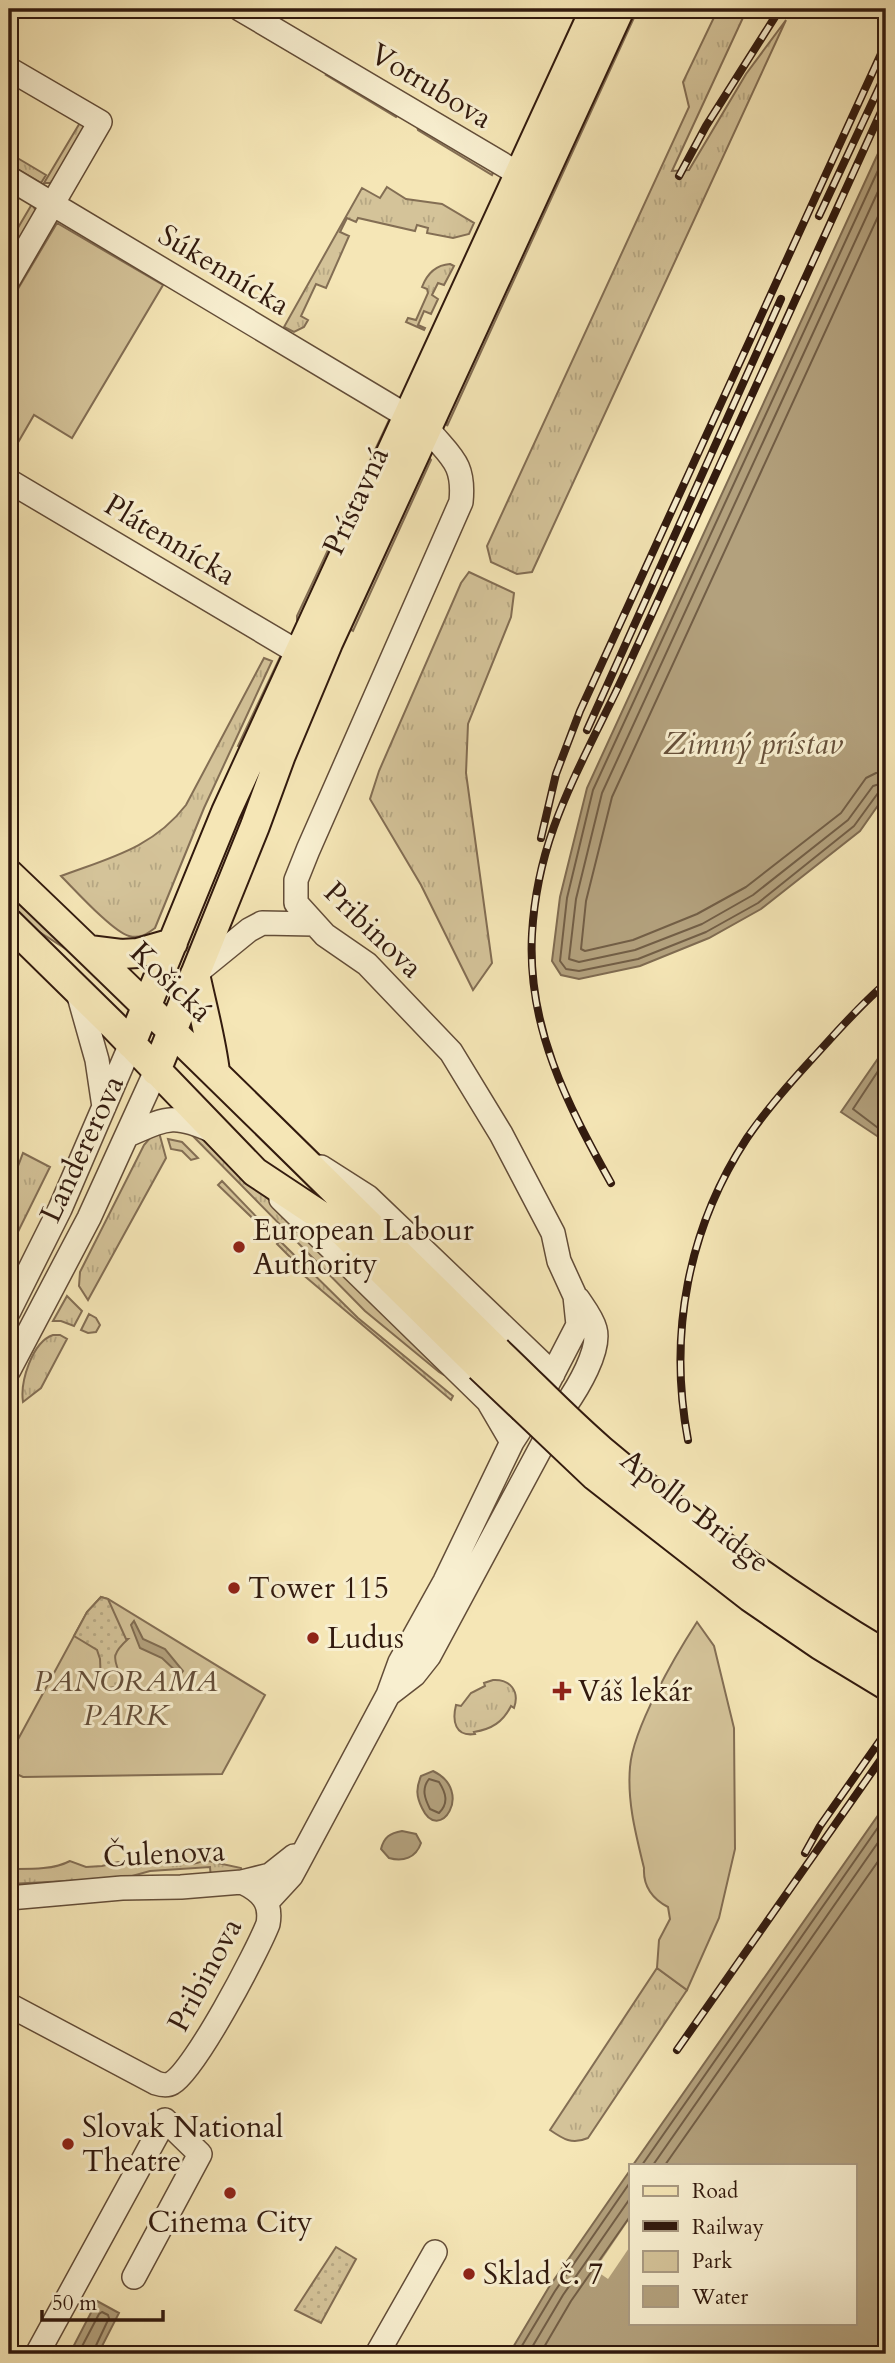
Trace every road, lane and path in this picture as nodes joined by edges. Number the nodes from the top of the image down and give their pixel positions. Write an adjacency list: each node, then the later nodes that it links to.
1 (240, 9): 5 (street, Votrubova)
2 (595, 9): 5 (main road, Prístavná)
3 (620, 9): 9 (main road, Prístavná)
4 (18, 74): 7 (street)
5 (519, 174): 9 (main road, Prístavná)
6 (9, 178): 7 (street, Súkennícka)
7 (52, 204): 8 (street); 9 (street, Súkennícka)
8 (9, 279)
9 (417, 422): 11 (main road, Prístavná); 14 (street, Pribinova); 17 (main road, Prístavná)
10 (9, 481): 11 (street, Plátennícka)
11 (299, 653): 15 (main road, Prístavná)
12 (9, 874): 16 (main road, Košická)
13 (9, 923): 18 (main road)
14 (314, 924): 17 (street); 29 (street, Pribinova)
15 (173, 943): 16 (main road); 19 (main road, Prístavná)
16 (89, 950): 19 (main road, Košická)
17 (195, 974): 20 (main road, Prístavná); 23 (main road)
18 (78, 989): 21 (main road); 24 (street)
19 (148, 1005): 20 (main road, Košická); 21 (main road, Landererova)
20 (173, 1030): 22 (main road, Landererova); 23 (main road, Košická)
21 (131, 1044): 22 (main road); 24 (street, Landererova)
22 (156, 1071): 25 (main road); 26 (street, Landererova)
23 (215, 1072): 27 (main road, Košická)
24 (104, 1107): 30 (street, Landererova)
25 (217, 1133): 26 (street); 28 (main road)
26 (128, 1135): 32 (street, Landererova)
27 (284, 1142): 31 (main road, Košická); 33 (street, Košická)
28 (255, 1172): 31 (main road); 36 (street)
29 (575, 1296): 33 (street, Pribinova); 33 (street)
30 (9, 1311)
31 (488, 1359): 37 (main road, Apollo Bridge, bridge); 38 (main road, Apollo Bridge, bridge)
32 (9, 1370)
33 (551, 1379)
34 (524, 1422): 36 (street, Pribinova)
35 (545, 1440): 39 (street, Pribinova)
36 (512, 1442): 39 (street, Pribinova)
37 (886, 1656)
38 (886, 1685)
39 (388, 1695): 40 (street, Pribinova)
40 (309, 1841): 41 (street, Čulenova); 43 (street, Pribinova)
41 (242, 1882): 42 (street, Čulenova); 43 (street)
42 (9, 1898)
43 (267, 1902): 44 (street, Pribinova)
44 (9, 2005)
45 (435, 2252): 48 (street)
46 (134, 2277): 47 (street)
47 (37, 2354)
48 (377, 2354)

